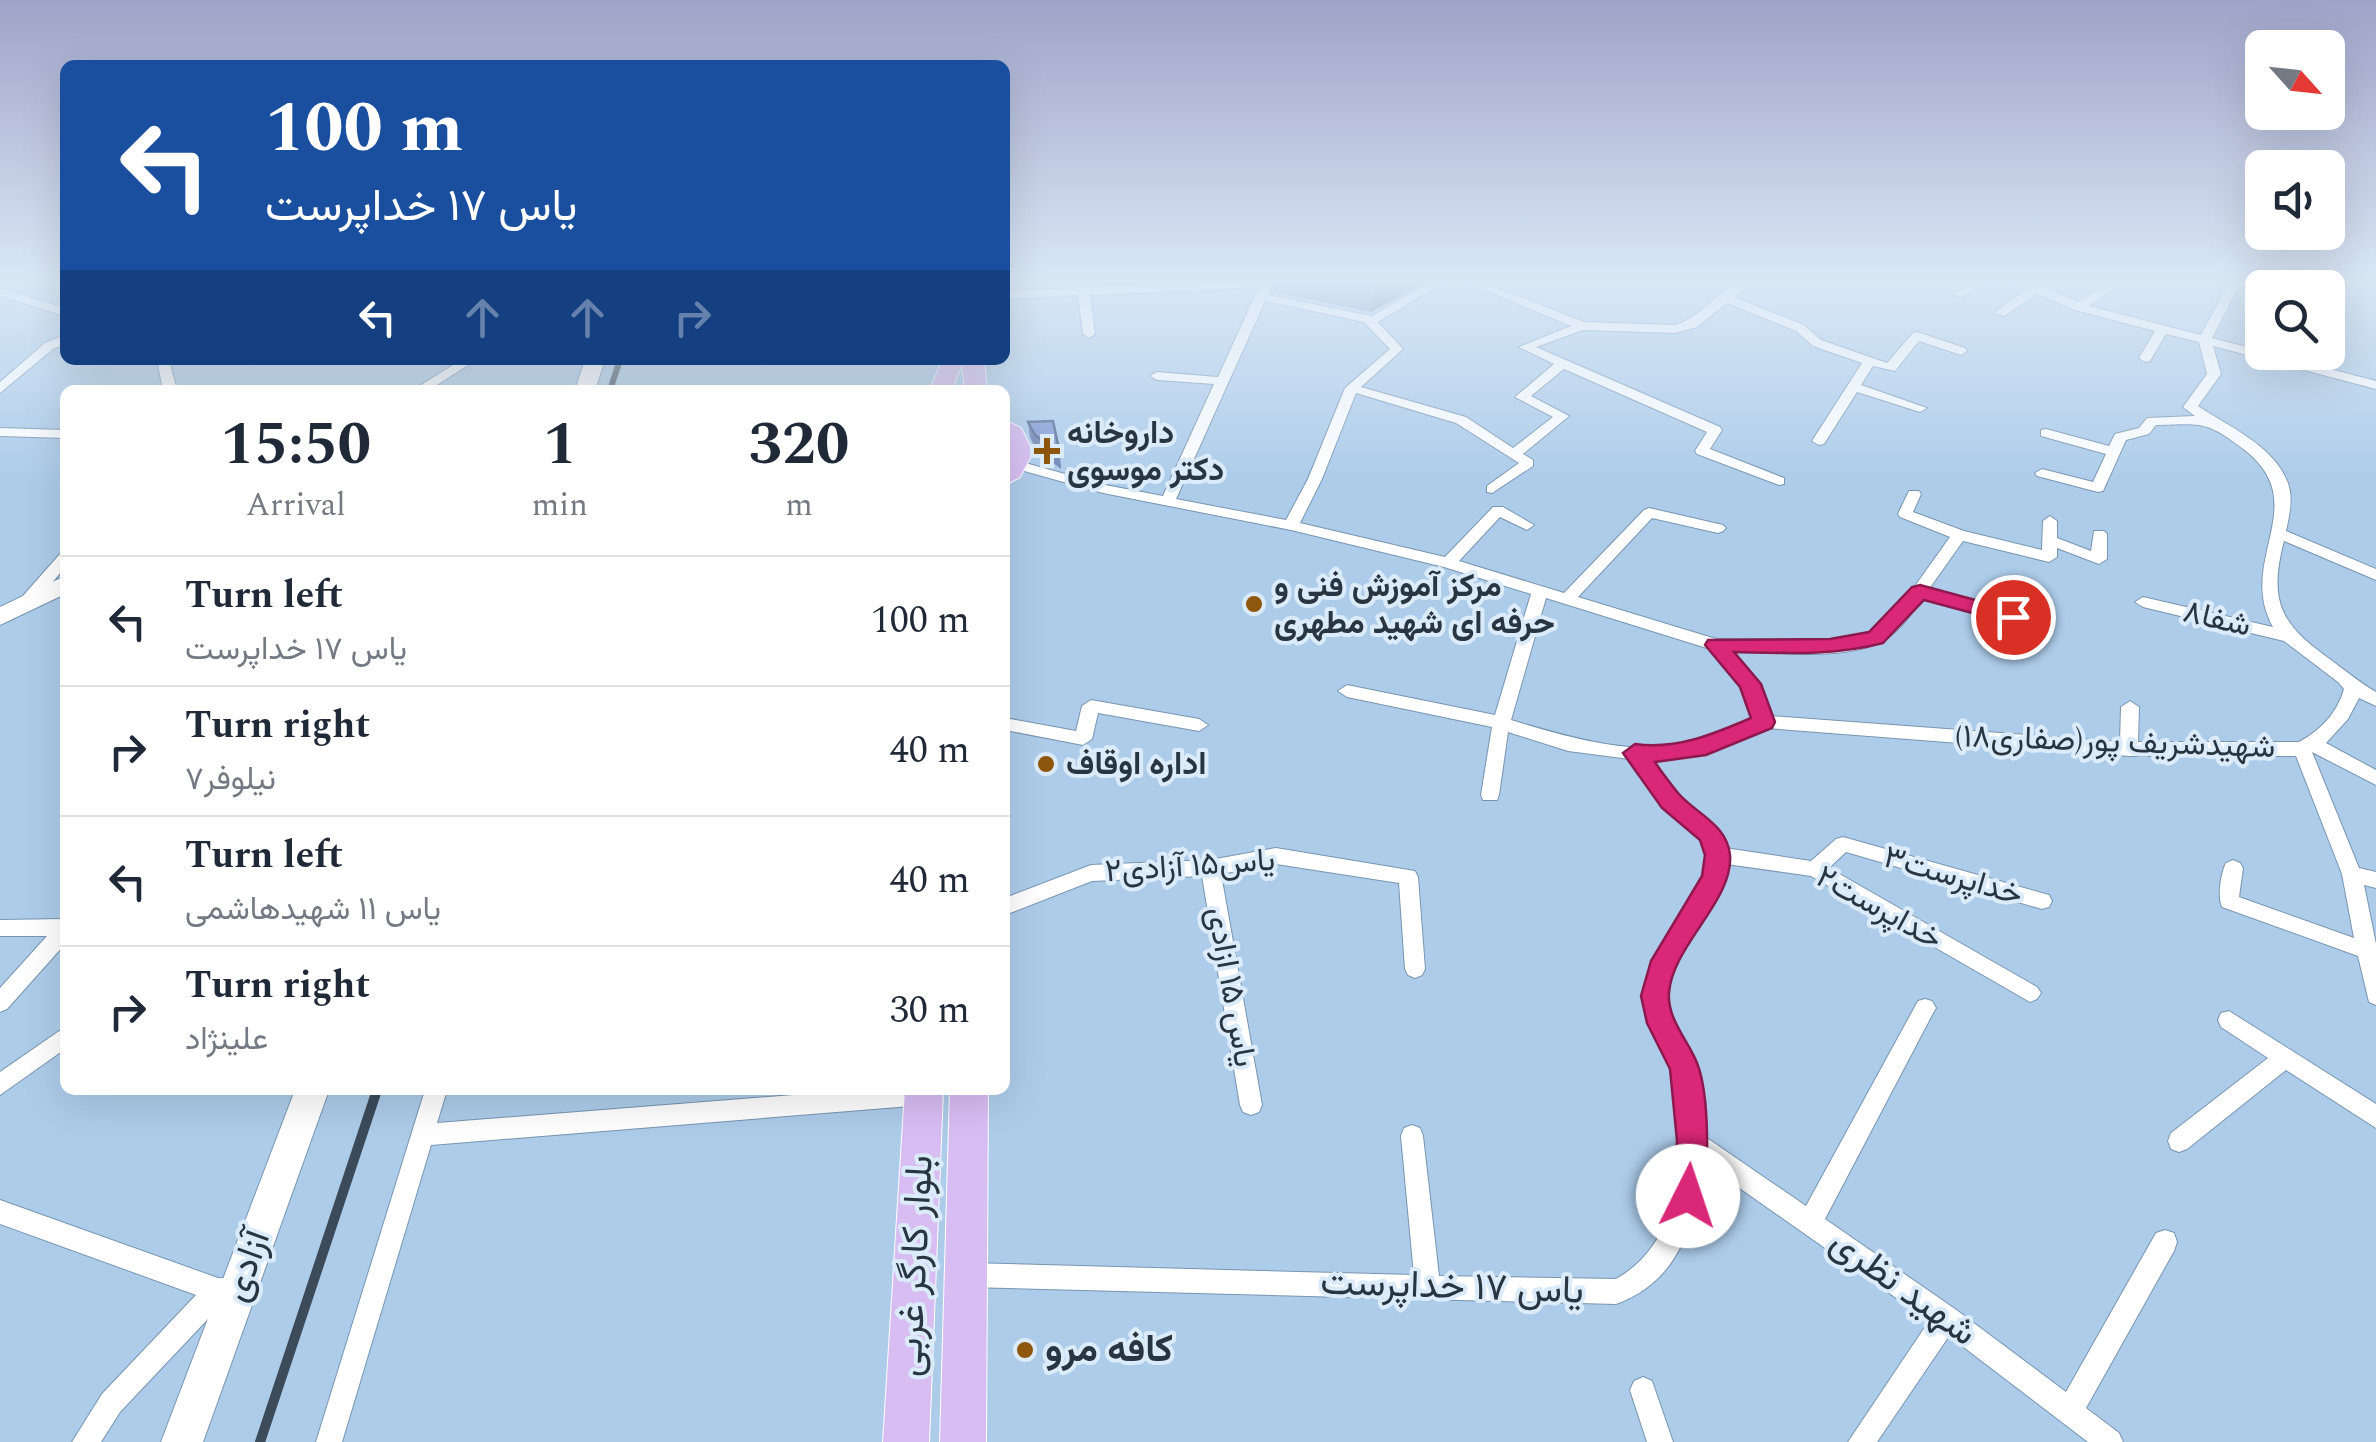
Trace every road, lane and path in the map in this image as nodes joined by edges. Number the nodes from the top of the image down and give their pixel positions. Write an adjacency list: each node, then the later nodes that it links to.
1 (45, 348): 22 (street)
2 (1237, 348): 17 (street)
3 (1395, 348): 21 (street)
4 (1528, 348): 14 (street)
5 (1833, 348): 13 (street)
6 (1907, 348): 13 (street)
7 (1953, 348): 11 (street)
8 (2151, 348): 12 (street)
9 (2208, 348): 24 (street)
10 (2237, 348): 19 (street)
11 (1961, 351)
12 (2145, 358)
13 (1870, 361): 20 (street)
14 (1563, 363): 31 (street); 34 (street)
15 (462, 365): 18 (street)
16 (1157, 376): 17 (street)
17 (1222, 381): 37 (street)
18 (428, 385)
19 (2376, 385)
20 (1854, 387): 23 (street); 29 (street)
21 (1352, 388): 31 (street); 39 (street)
22 (0, 389)
23 (1920, 408)
24 (2208, 420): 30 (street); 42 (street)
25 (0, 432): 28 (street)
26 (1010, 432): 32 (main road)
27 (2046, 433): 30 (street)
28 (60, 434)
29 (1819, 441)
30 (2114, 452): 33 (street)
31 (1514, 454): 35 (street)
32 (1011, 471): 37 (street)
33 (2042, 473)
34 (1778, 481)
35 (1492, 489)
36 (1914, 494): 44 (street)
37 (1168, 500): 39 (street)
38 (2050, 521): 45 (street)
39 (1290, 525): 47 (street)
40 (1528, 525): 47 (street)
41 (1718, 528): 52 (street)
42 (2278, 533): 48 (street); 57 (street)
43 (2099, 534): 45 (street)
44 (1959, 535): 45 (street); 51 (street)
45 (2049, 548)
46 (60, 563): 53 (street)
47 (1448, 563): 50 (street)
48 (2376, 575)
49 (60, 586): 53 (street)
50 (1540, 590): 52 (street); 64 (street)
51 (1920, 592): 56 (street); 58 (street)
52 (1568, 598): 58 (street)
53 (28, 601): 55 (street)
54 (2143, 602): 57 (street, شفا۸)
55 (0, 617)
56 (2044, 626)
57 (2291, 637): 59 (street)
58 (1716, 645): 63 (street)
59 (2353, 687): 61 (street); 67 (street, شهیدشریف پور(صفاری۱۸))
60 (1347, 691): 64 (street)
61 (2376, 700)
62 (2130, 707): 68 (street)
63 (1764, 722): 68 (street, شهیدشریف پور(صفاری۱۸)); 69 (street)
64 (1500, 723): 69 (street); 71 (street)
65 (1010, 725): 66 (street)
66 (1199, 725)
67 (2308, 746): 68 (street, شهیدشریف پور(صفاری۱۸)); 70 (street); 76 (street)
68 (2128, 749)
69 (1635, 753): 72 (street)
70 (2376, 778)
71 (1490, 795)
72 (1718, 855): 75 (street, خداپرست۲); 102 (street, یاس ۱۷ خداپرست)
73 (1210, 868): 79 (street, یاس۱۵ آزادی۲); 84 (street, یاس۱۵ آزادی۲); 98 (street, یاس ۱۵ ازادی)
74 (2232, 868): 83 (street)
75 (1816, 869): 78 (street, خداپرست۳); 85 (street, خداپرست۲)
76 (2352, 874): 77 (street); 83 (street)
77 (2376, 880)
78 (2042, 902)
79 (1010, 904)
80 (0, 928): 81 (street)
81 (60, 928)
82 (60, 934): 87 (street)
83 (2369, 960): 86 (street)
84 (1415, 969)
85 (2030, 993)
86 (2376, 996)
87 (0, 1002)
88 (1924, 1008): 105 (street)
89 (2229, 1020): 91 (street)
90 (60, 1042): 92 (street)
91 (2285, 1057): 99 (street); 103 (street)
92 (0, 1085)
93 (310, 1095): 109 (street, آزادی)
94 (434, 1095): 100 (street)
95 (888, 1095): 100 (street)
96 (923, 1095): 116 (main road, بلوار کارگر غربی)
97 (970, 1095): 107 (main road, بلوار کارگر غربی)
98 (1251, 1106)
99 (2376, 1118)
100 (422, 1135): 115 (street)
101 (1412, 1136): 108 (street)
102 (1692, 1141): 105 (street, شهید نظری); 108 (street, یاس ۱۷ خداپرست)
103 (2179, 1141)
104 (0, 1212): 109 (street)
105 (1810, 1221): 110 (street, شهید نظری)
106 (2166, 1242): 112 (street)
107 (966, 1275): 108 (street, یاس ۱۷ خداپرست); 117 (main road, بلوار کارگر غربی)
108 (1428, 1286)
109 (228, 1291): 113 (street); 114 (street, آزادی)
110 (1946, 1318): 112 (street, شهید نظری); 119 (street)
111 (1643, 1390): 118 (street)
112 (2070, 1412): 120 (street, شهید نظری)
113 (85, 1442)
114 (182, 1442)
115 (329, 1442)
116 (906, 1442)
117 (962, 1442)
118 (1660, 1442)
119 (1862, 1442)
120 (2110, 1442)

